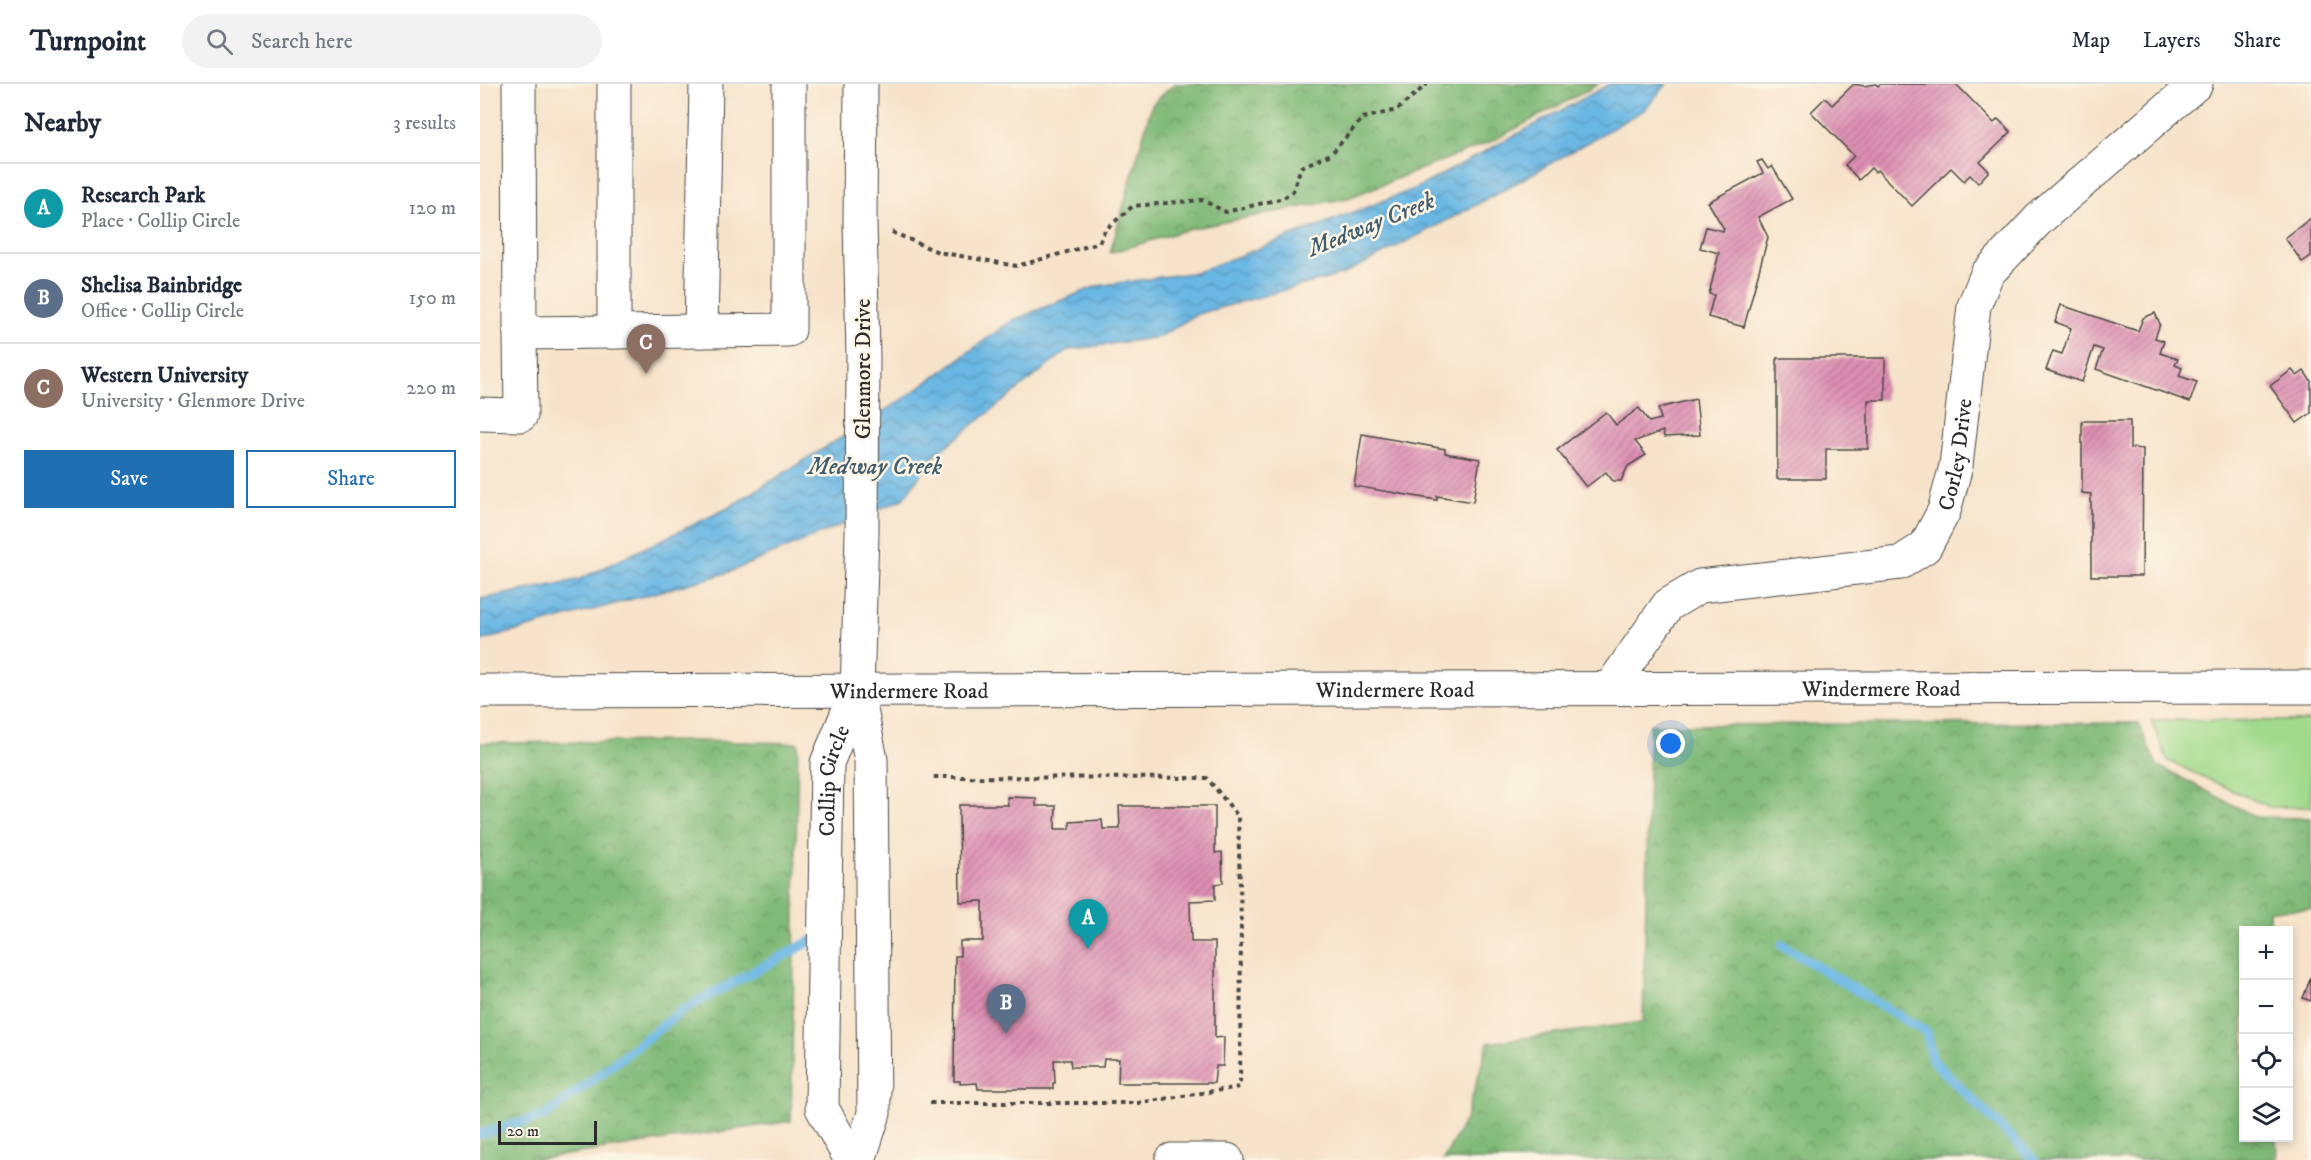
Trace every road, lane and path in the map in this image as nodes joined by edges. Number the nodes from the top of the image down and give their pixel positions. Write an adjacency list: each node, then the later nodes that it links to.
1 (519, 84): 11 (street)
2 (614, 84): 10 (street)
3 (706, 84): 9 (street)
4 (789, 84): 9 (street)
5 (861, 84): 8 (street, Glenmore Drive)
6 (1427, 84): 8 (path)
7 (2196, 84): 14 (street, Corley Drive)
8 (860, 222): 15 (street, Glenmore Drive)
9 (701, 331): 10 (street)
10 (614, 332): 11 (street)
11 (520, 333): 12 (street)
12 (480, 414)
13 (2311, 687): 14 (street, Windermere Road)
14 (1610, 688): 15 (street, Windermere Road)
15 (857, 690): 16 (street, Windermere Road); 19 (street, Collip Circle); 20 (street, Collip Circle)
16 (480, 691)
17 (932, 777): 18 (path)
18 (930, 1103)
19 (850, 1160)
20 (859, 1160)
21 (1172, 1160): 22 (street)
22 (1227, 1160)

